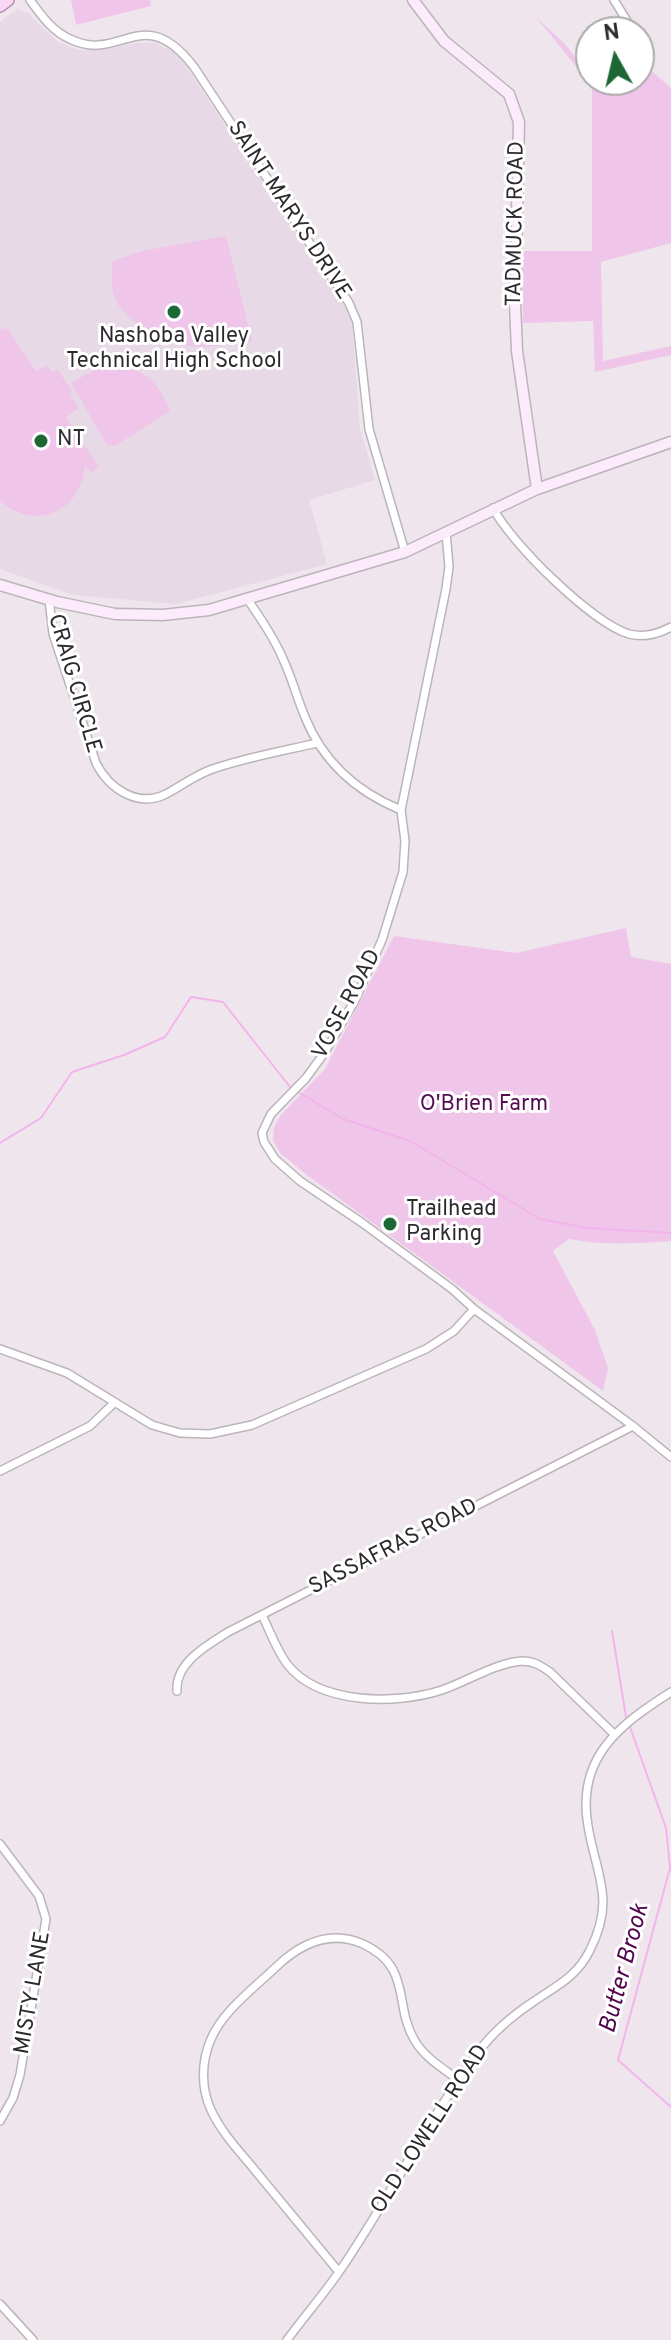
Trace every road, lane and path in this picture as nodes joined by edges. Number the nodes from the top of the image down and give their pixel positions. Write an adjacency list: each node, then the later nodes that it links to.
1 (8, 0): 4 (main road)
2 (30, 0): 9 (street, SAINT MARYS DRIVE)
3 (413, 0): 6 (main road, TADMUCK ROAD)
4 (0, 6)
5 (671, 442): 6 (main road)
6 (537, 489): 7 (main road)
7 (493, 508): 8 (main road); 13 (street)
8 (446, 532): 9 (main road); 15 (street, VOSE ROAD)
9 (405, 552): 12 (main road)
10 (0, 585): 11 (main road)
11 (49, 599): 12 (main road); 14 (street, CRAIG CIRCLE)
12 (248, 600): 14 (street)
13 (671, 627)
14 (317, 743): 15 (street)
15 (401, 810): 16 (street, VOSE ROAD)
16 (474, 1309): 18 (street); 19 (street, VOSE ROAD)
17 (0, 1349): 18 (street)
18 (114, 1403): 21 (street)
19 (633, 1426): 20 (street, VOSE ROAD); 22 (street, SASSAFRAS ROAD)
20 (671, 1457)
21 (0, 1471)
22 (262, 1615): 23 (street, SASSAFRAS ROAD); 25 (street)
23 (177, 1691)
24 (671, 1692): 25 (street, OLD LOWELL ROAD)
25 (614, 1734): 27 (street, OLD LOWELL ROAD)
26 (0, 1844): 28 (street, MISTY LANE)
27 (460, 2081): 30 (street, OLD LOWELL ROAD); 30 (street)
28 (4, 2106): 29 (street, MISTY LANE)
29 (0, 2121)
30 (339, 2272): 33 (street, OLD LOWELL ROAD)
31 (0, 2304): 32 (street)
32 (33, 2340)
33 (287, 2340)

